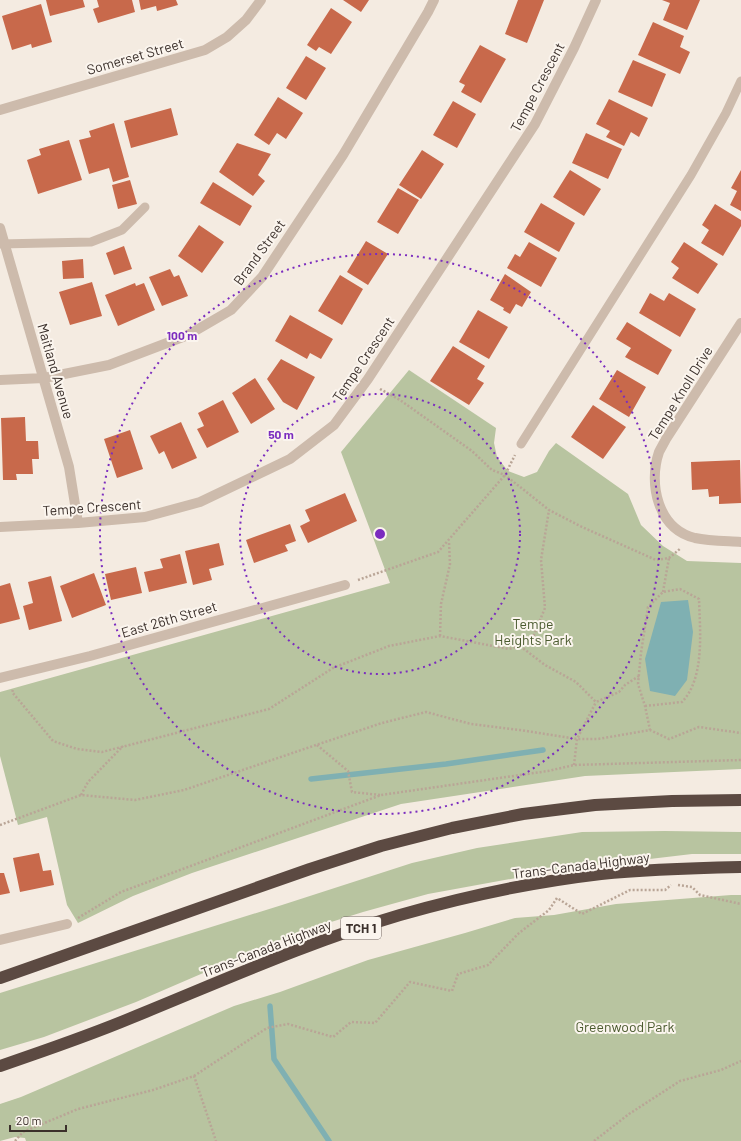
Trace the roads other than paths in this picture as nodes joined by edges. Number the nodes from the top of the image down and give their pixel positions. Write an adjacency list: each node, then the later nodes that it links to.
1 (261, 0): 5 (street, Somerset Street)
2 (434, 0): 10 (street, Brand Street)
3 (596, 0): 13 (street, Tempe Crescent)
4 (741, 81): 12 (lane)
5 (0, 110)
6 (146, 207): 8 (lane)
7 (0, 228): 8 (street, Maitland Avenue)
8 (2, 244): 10 (street, Maitland Avenue)
9 (741, 323): 15 (street, Tempe Knoll Drive)
10 (44, 378): 11 (street, Brand Street); 13 (street, Maitland Avenue)
11 (0, 380)
12 (521, 444)
13 (78, 523): 14 (street, Tempe Crescent)
14 (0, 527)
15 (741, 542)
16 (345, 585): 17 (street, East 26th Street)
17 (0, 678)
18 (741, 800): 22 (highway)
19 (741, 867): 23 (highway, Trans-Canada Highway / TCH 1)
20 (67, 924): 21 (street)
21 (0, 940)
22 (0, 978)
23 (0, 1066)

